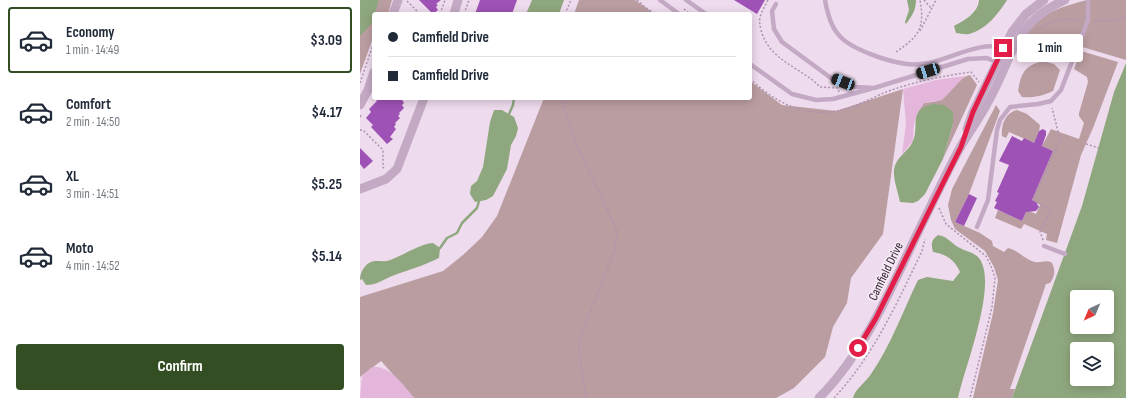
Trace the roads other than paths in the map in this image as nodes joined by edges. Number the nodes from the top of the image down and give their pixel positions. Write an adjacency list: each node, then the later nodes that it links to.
1 (398, 0): 10 (street)
2 (458, 0): 11 (street)
3 (660, 0): 12 (lane)
4 (686, 0): 13 (lane)
5 (825, 0): 14 (lane)
6 (1044, 0): 14 (street, Camfield Drive)
7 (1088, 0): 22 (lane)
8 (1060, 1): 14 (street, Camfield Drive)
9 (776, 4): 18 (lane)
10 (394, 12)
11 (455, 12)
12 (677, 12)
13 (703, 12)
14 (1008, 50): 15 (street, Camfield Drive)
15 (1001, 64): 18 (lane); 25 (street, Camfield Drive)
16 (752, 65): 18 (lane)
17 (372, 78): 20 (street)
18 (874, 88)
19 (423, 100): 21 (street)
20 (360, 105)
21 (360, 189)
22 (977, 227)
23 (1044, 246): 24 (lane)
24 (1065, 254)
25 (819, 398)

